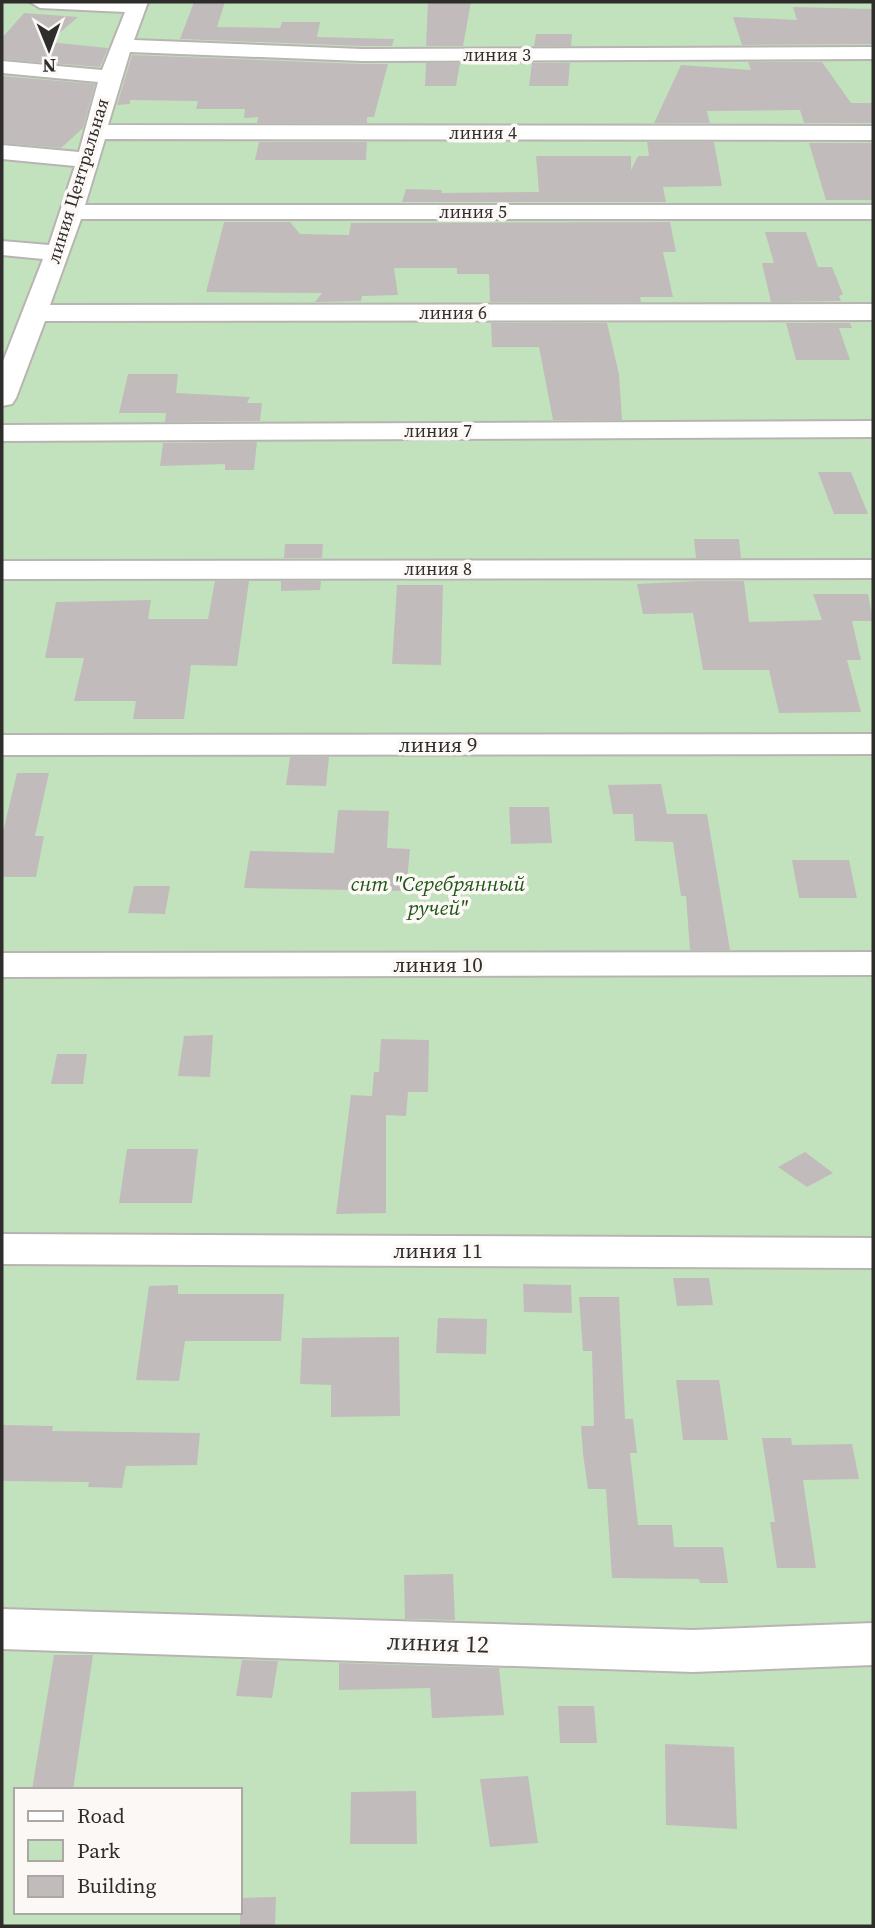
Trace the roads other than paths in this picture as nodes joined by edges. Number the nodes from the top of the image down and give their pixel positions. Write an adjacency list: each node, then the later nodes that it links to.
1 (40, 2): 2 (street)
2 (138, 4): 3 (street, линия Центральная)
3 (122, 46): 4 (street, линия 3); 6 (street, линия Центральная)
4 (873, 52)
5 (2, 68): 6 (street)
6 (110, 77): 7 (street, линия Центральная)
7 (94, 132): 8 (street, линия 4); 10 (street, линия Центральная)
8 (873, 134)
9 (2, 152): 10 (street)
10 (88, 160): 11 (street, линия Центральная)
11 (72, 212): 12 (street, линия 5); 14 (street, линия Центральная)
12 (873, 212)
13 (2, 248): 14 (street)
14 (58, 253): 15 (street, линия Центральная)
15 (34, 313): 16 (street, линия 6); 17 (street, линия Центральная)
16 (873, 313)
17 (9, 365): 18 (street, линия Центральная)
18 (2, 398)
19 (873, 429): 20 (street, линия 7)
20 (2, 433)
21 (873, 569): 22 (street, линия 8)
22 (2, 570)
23 (873, 744): 24 (street, линия 9)
24 (2, 745)
25 (873, 964): 26 (street, линия 10)
26 (2, 965)
27 (2, 1249): 28 (street, линия 11)
28 (873, 1252)
29 (2, 1629): 30 (street, линия 12)
30 (873, 1644)

